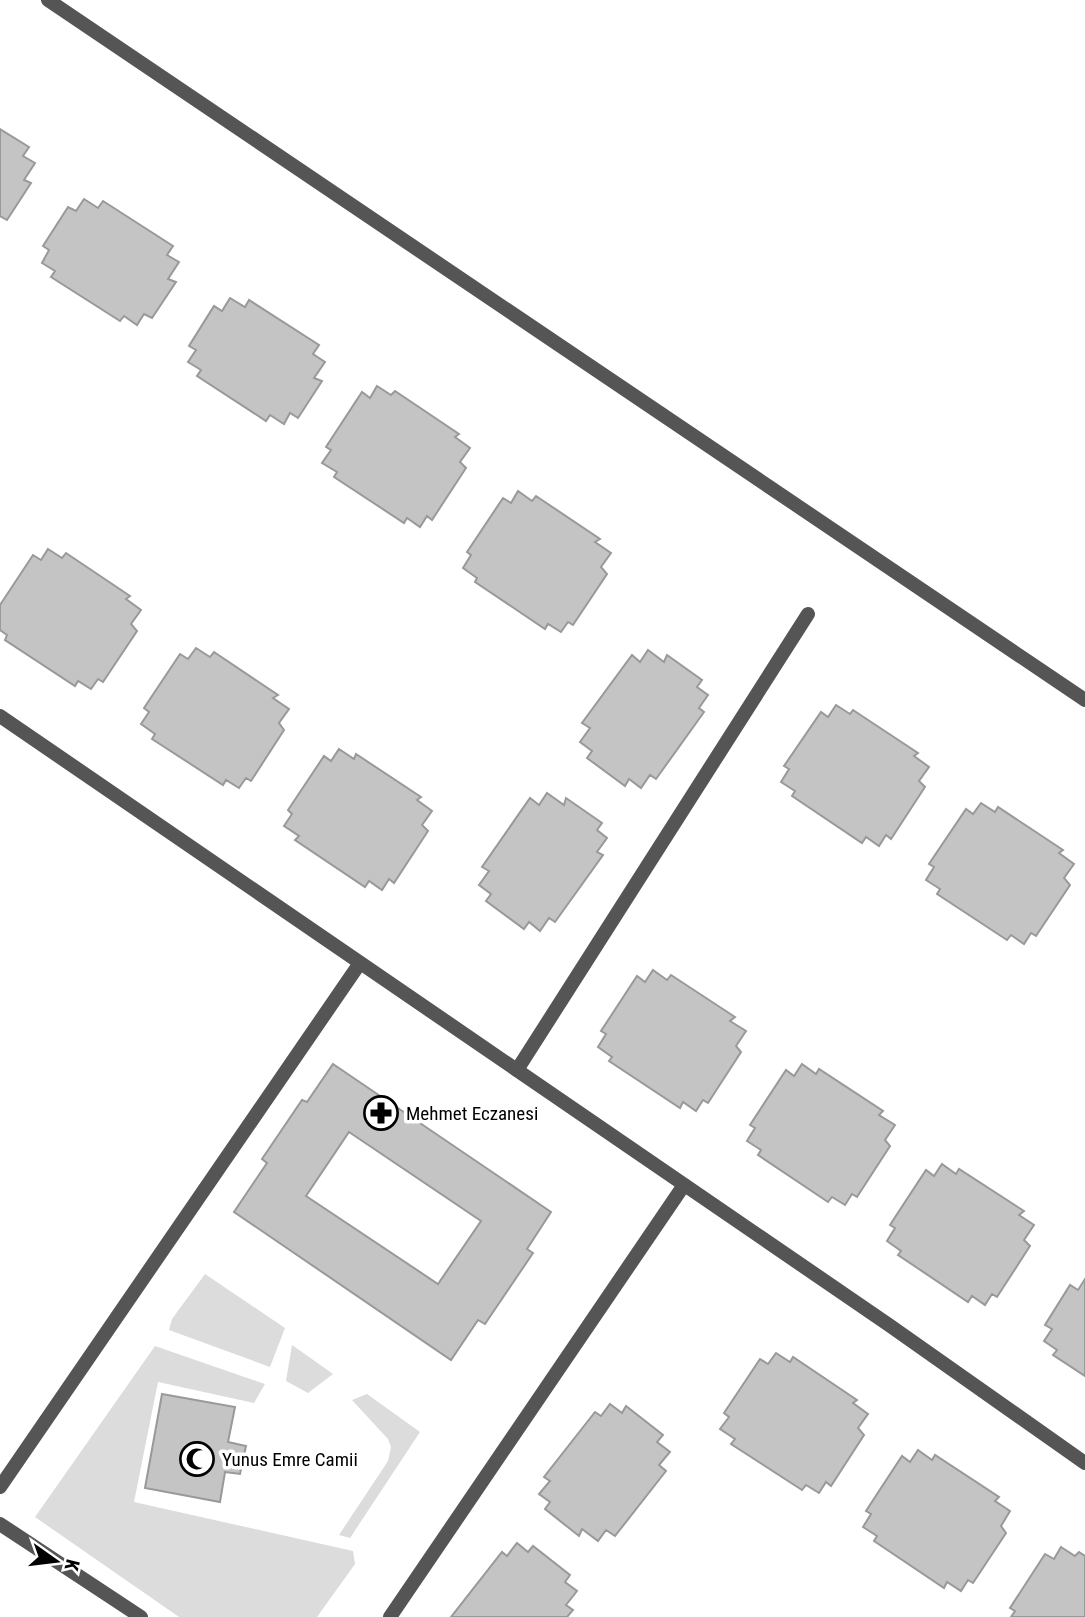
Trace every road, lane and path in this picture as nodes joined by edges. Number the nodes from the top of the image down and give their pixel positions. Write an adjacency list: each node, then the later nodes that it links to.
1 (48, 0): 3 (street)
2 (808, 614): 6 (street)
3 (1085, 700)
4 (0, 716): 5 (street)
5 (360, 963): 6 (street); 9 (street)
6 (517, 1070): 7 (street)
7 (684, 1185): 8 (street); 12 (street)
8 (1085, 1463)
9 (0, 1487)
10 (0, 1524): 11 (street)
11 (141, 1617)
12 (390, 1617)

